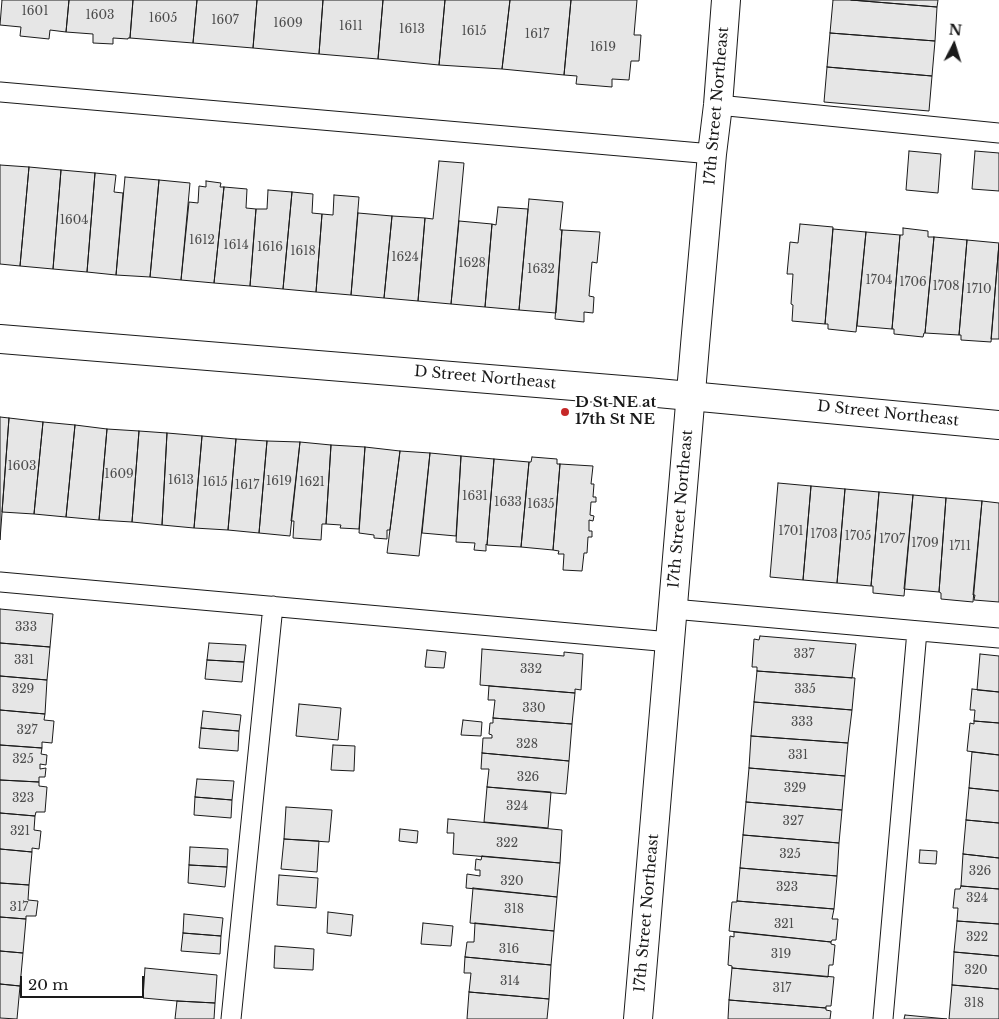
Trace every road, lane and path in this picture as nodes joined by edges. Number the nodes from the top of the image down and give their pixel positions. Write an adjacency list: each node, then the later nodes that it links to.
1 (726, 0): 3 (main road, 17th Street Northeast)
2 (0, 92): 5 (lane)
3 (718, 105): 4 (lane); 5 (main road, 17th Street Northeast)
4 (999, 133)
5 (712, 154): 7 (main road, 17th Street Northeast)
6 (0, 340): 7 (main road, D Street Northeast)
7 (691, 396): 8 (main road, D Street Northeast); 11 (main road, 17th Street Northeast)
8 (999, 425)
9 (0, 582): 10 (lane)
10 (274, 606): 14 (lane); 15 (lane)
11 (673, 608): 12 (lane); 14 (main road, 17th Street Northeast)
12 (917, 631): 13 (lane); 17 (lane)
13 (999, 638)
14 (670, 642): 16 (main road, 17th Street Northeast)
15 (232, 1019)
16 (638, 1019)
17 (884, 1019)

